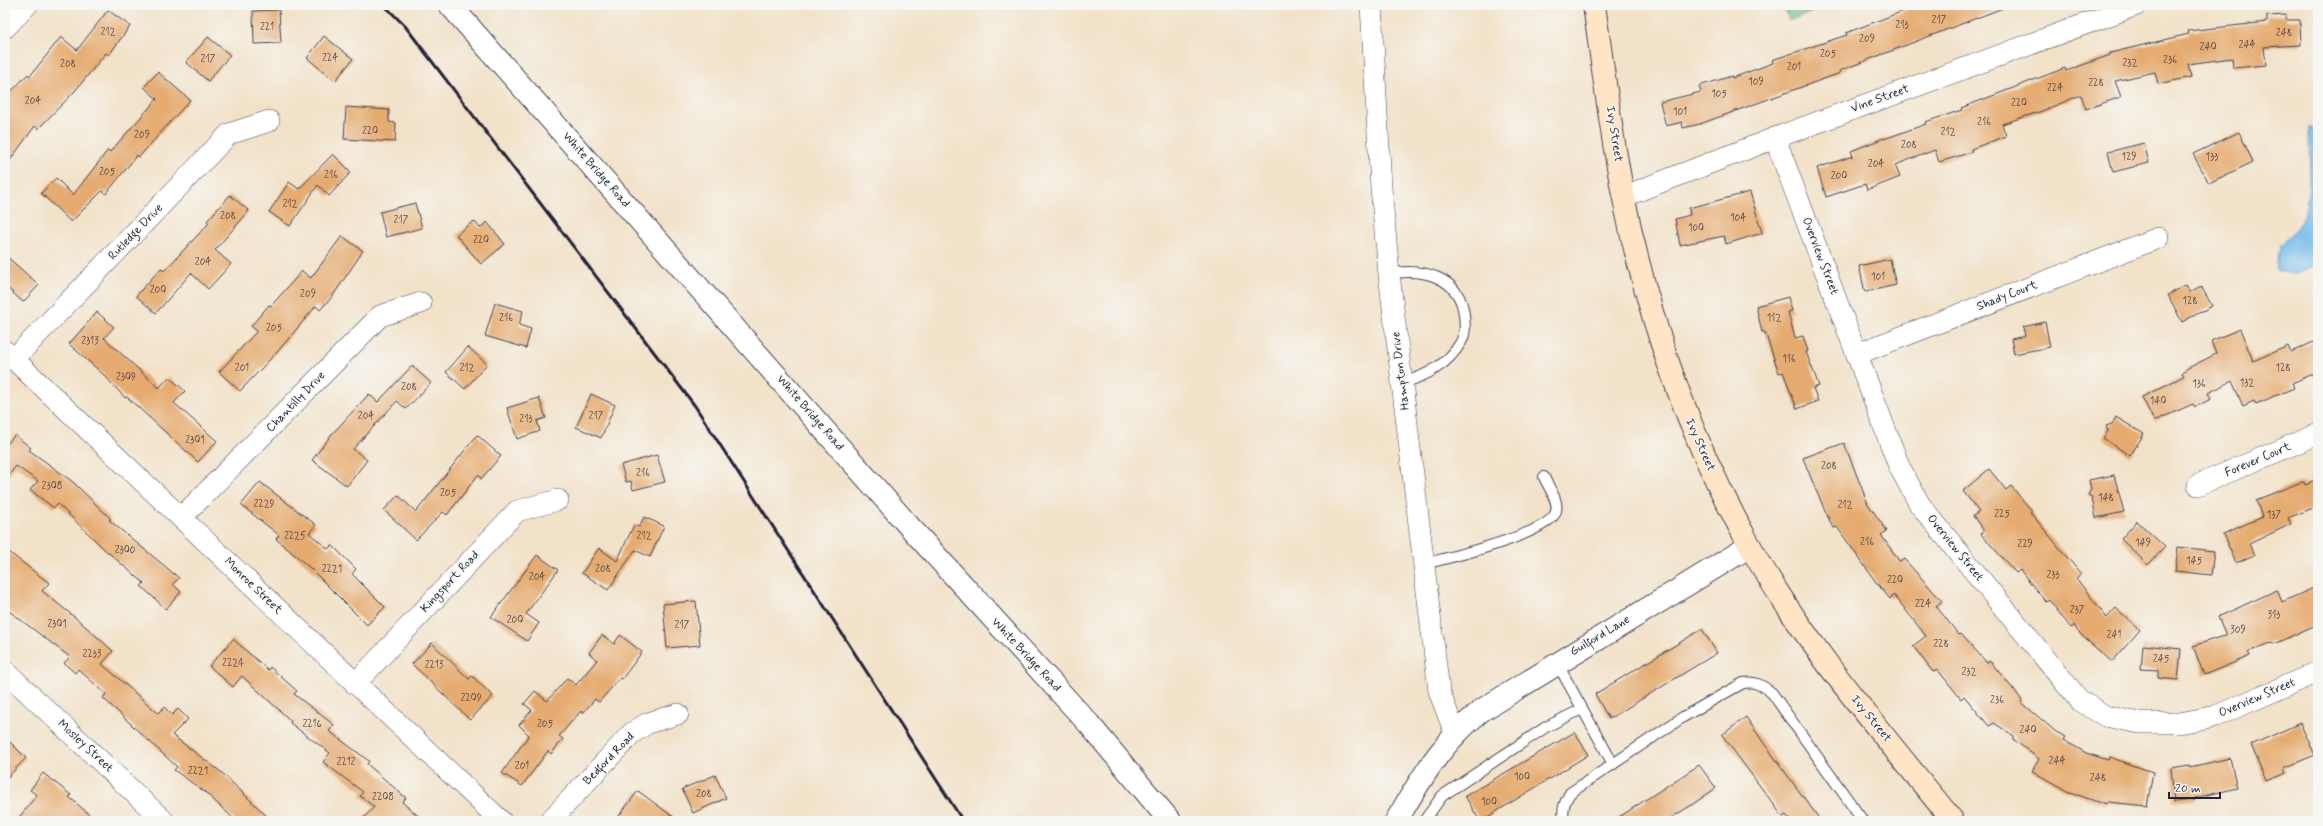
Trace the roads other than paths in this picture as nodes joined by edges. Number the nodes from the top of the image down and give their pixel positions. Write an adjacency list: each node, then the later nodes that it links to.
1 (27, 5): 6 (street)
2 (450, 5): 34 (street, White Bridge Road)
3 (1371, 5): 11 (street, Hampton Drive)
4 (1594, 5): 9 (main road, Ivy Street)
5 (2136, 5): 8 (street, Vine Street)
6 (5, 28)
7 (269, 121): 14 (street, Rutledge Drive)
8 (1775, 138): 9 (street, Vine Street); 13 (street, Overview Street)
9 (1625, 196): 21 (main road, Ivy Street)
10 (2158, 238): 13 (street, Shady Court)
11 (1389, 274): 15 (street, Hampton Drive); 15 (lane)
12 (421, 303): 20 (street, Chantilly Drive)
13 (1857, 354): 25 (street, Overview Street)
14 (9, 355): 20 (street, Monroe Street)
15 (1402, 383): 22 (street, Hampton Drive)
16 (2318, 434): 18 (street, Forever Court)
17 (1544, 477): 22 (lane)
18 (2198, 485)
19 (558, 500): 26 (street, Kingsport Road)
20 (182, 518): 26 (street, Monroe Street)
21 (1750, 546): 23 (street, Guilford Lane); 39 (main road, Ivy Street)
22 (1424, 564): 29 (street, Hampton Drive)
23 (1557, 663): 27 (lane); 29 (street, Guilford Lane)
24 (5, 671): 31 (street, Mosley Street)
25 (2318, 672)
26 (355, 684): 32 (street, Monroe Street)
27 (1582, 708): 30 (lane); 36 (lane)
28 (678, 714): 33 (street, Bedford Road)
29 (1455, 733): 35 (street)
30 (1613, 764): 37 (lane); 38 (lane)
31 (164, 821)
32 (501, 821)
33 (550, 821)
34 (1170, 821)
35 (1396, 821)
36 (1424, 821)
37 (1564, 821)
38 (1863, 821)
39 (1953, 821)

